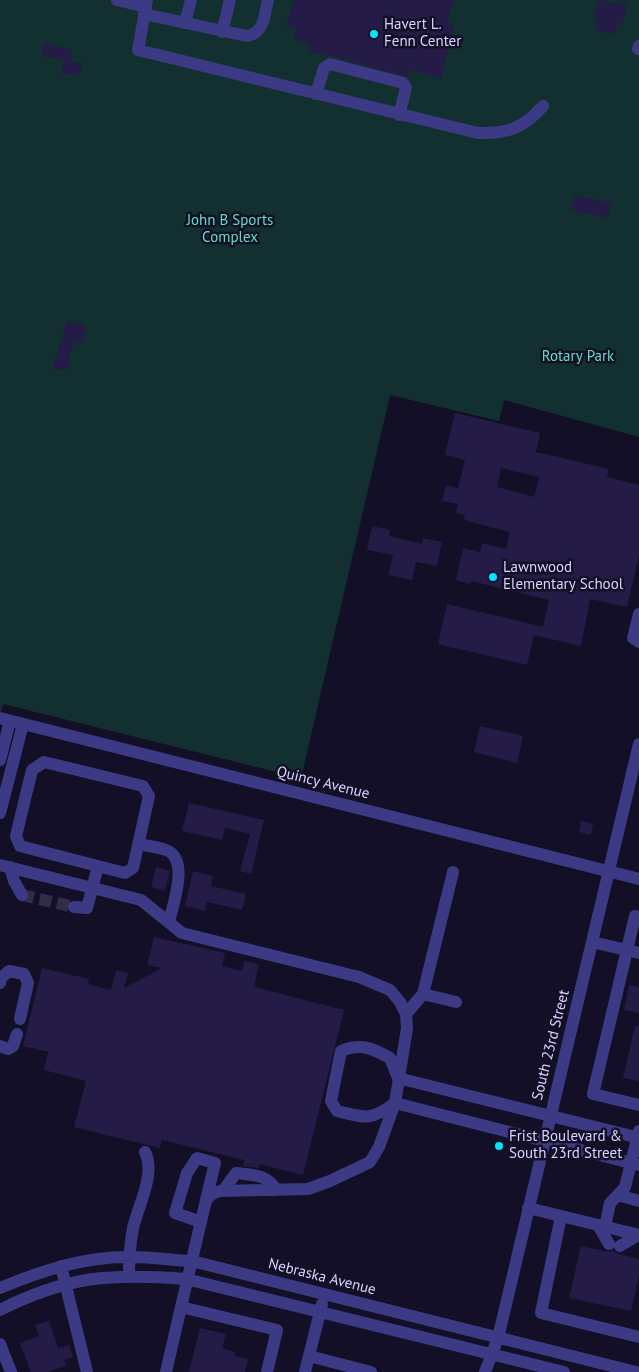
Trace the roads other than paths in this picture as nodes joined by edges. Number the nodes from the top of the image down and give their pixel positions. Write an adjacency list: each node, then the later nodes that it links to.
1 (117, 0): 5 (street)
2 (191, 0): 6 (street)
3 (230, 0): 7 (street)
4 (268, 0): 7 (street)
5 (146, 7): 6 (street); 8 (street)
6 (185, 24): 7 (street)
7 (222, 32)
8 (316, 94): 10 (street); 10 (street)
9 (543, 106): 10 (street)
10 (399, 115)
11 (639, 614): 12 (street)
12 (639, 642)
13 (5, 719): 14 (street, Quincy Avenue); 16 (street)
14 (23, 724): 17 (street); 22 (street, Quincy Avenue)
15 (639, 744): 22 (street, South 23rd Street)
16 (0, 760)
17 (0, 812): 18 (street)
18 (21, 816): 19 (street); 21 (street)
19 (139, 844): 21 (street); 29 (street)
20 (5, 866): 25 (street); 26 (street)
21 (98, 866): 25 (street)
22 (609, 871): 24 (street, Quincy Avenue); 30 (street, South 23rd Street)
23 (453, 872): 33 (street)
24 (639, 878)
25 (94, 888): 27 (street); 29 (street)
26 (22, 895)
27 (74, 907)
28 (639, 917): 31 (street)
29 (169, 922): 35 (street)
30 (592, 942): 31 (street); 42 (street, South 23rd Street)
31 (633, 952): 41 (street)
32 (0, 983): 36 (street)
33 (423, 994): 34 (street); 35 (street)
34 (456, 1002)
35 (406, 1014): 39 (street)
36 (20, 1019)
37 (16, 1034): 38 (street)
38 (0, 1046)
39 (398, 1078): 40 (street); 40 (street); 42 (street)
40 (395, 1103): 44 (street); 48 (street)
41 (639, 1105)
42 (550, 1116): 43 (street); 44 (street, South 23rd Street)
43 (638, 1136): 46 (street)
44 (544, 1141): 46 (street); 50 (street, South 23rd Street)
45 (145, 1152): 55 (street)
46 (635, 1164): 47 (street)
47 (618, 1195): 49 (street); 53 (street)
48 (206, 1200): 52 (street); 52 (street)
49 (639, 1201)
50 (528, 1208): 51 (street); 67 (street, South 23rd Street)
51 (561, 1216): 53 (street); 66 (street)
52 (200, 1222): 56 (street)
53 (602, 1226): 54 (street); 54 (street)
54 (639, 1235)
55 (129, 1257): 56 (street, Nebraska Avenue); 57 (street, Nebraska Avenue); 58 (street)
56 (192, 1261): 59 (street); 62 (street, Nebraska Avenue)
57 (61, 1266): 60 (street); 61 (street, Nebraska Avenue)
58 (129, 1276): 59 (street); 60 (street)
59 (186, 1280): 63 (street); 65 (street)
60 (66, 1284): 64 (street); 72 (street)
61 (0, 1288)
62 (324, 1294): 65 (street); 67 (street, Nebraska Avenue)
63 (181, 1307): 73 (street); 74 (street)
64 (0, 1310)
65 (320, 1312): 69 (street); 70 (street)
66 (639, 1337)
67 (498, 1338): 69 (street, South 23rd Street); 79 (street, Nebraska Avenue)
68 (0, 1344): 71 (street)
69 (493, 1354): 77 (street, South 23rd Street); 78 (street)
70 (309, 1356): 75 (street); 76 (street)
71 (11, 1372)
72 (87, 1372)
73 (166, 1372)
74 (268, 1372)
75 (305, 1372)
76 (371, 1372)
77 (484, 1372)
78 (564, 1372)
79 (636, 1372)

